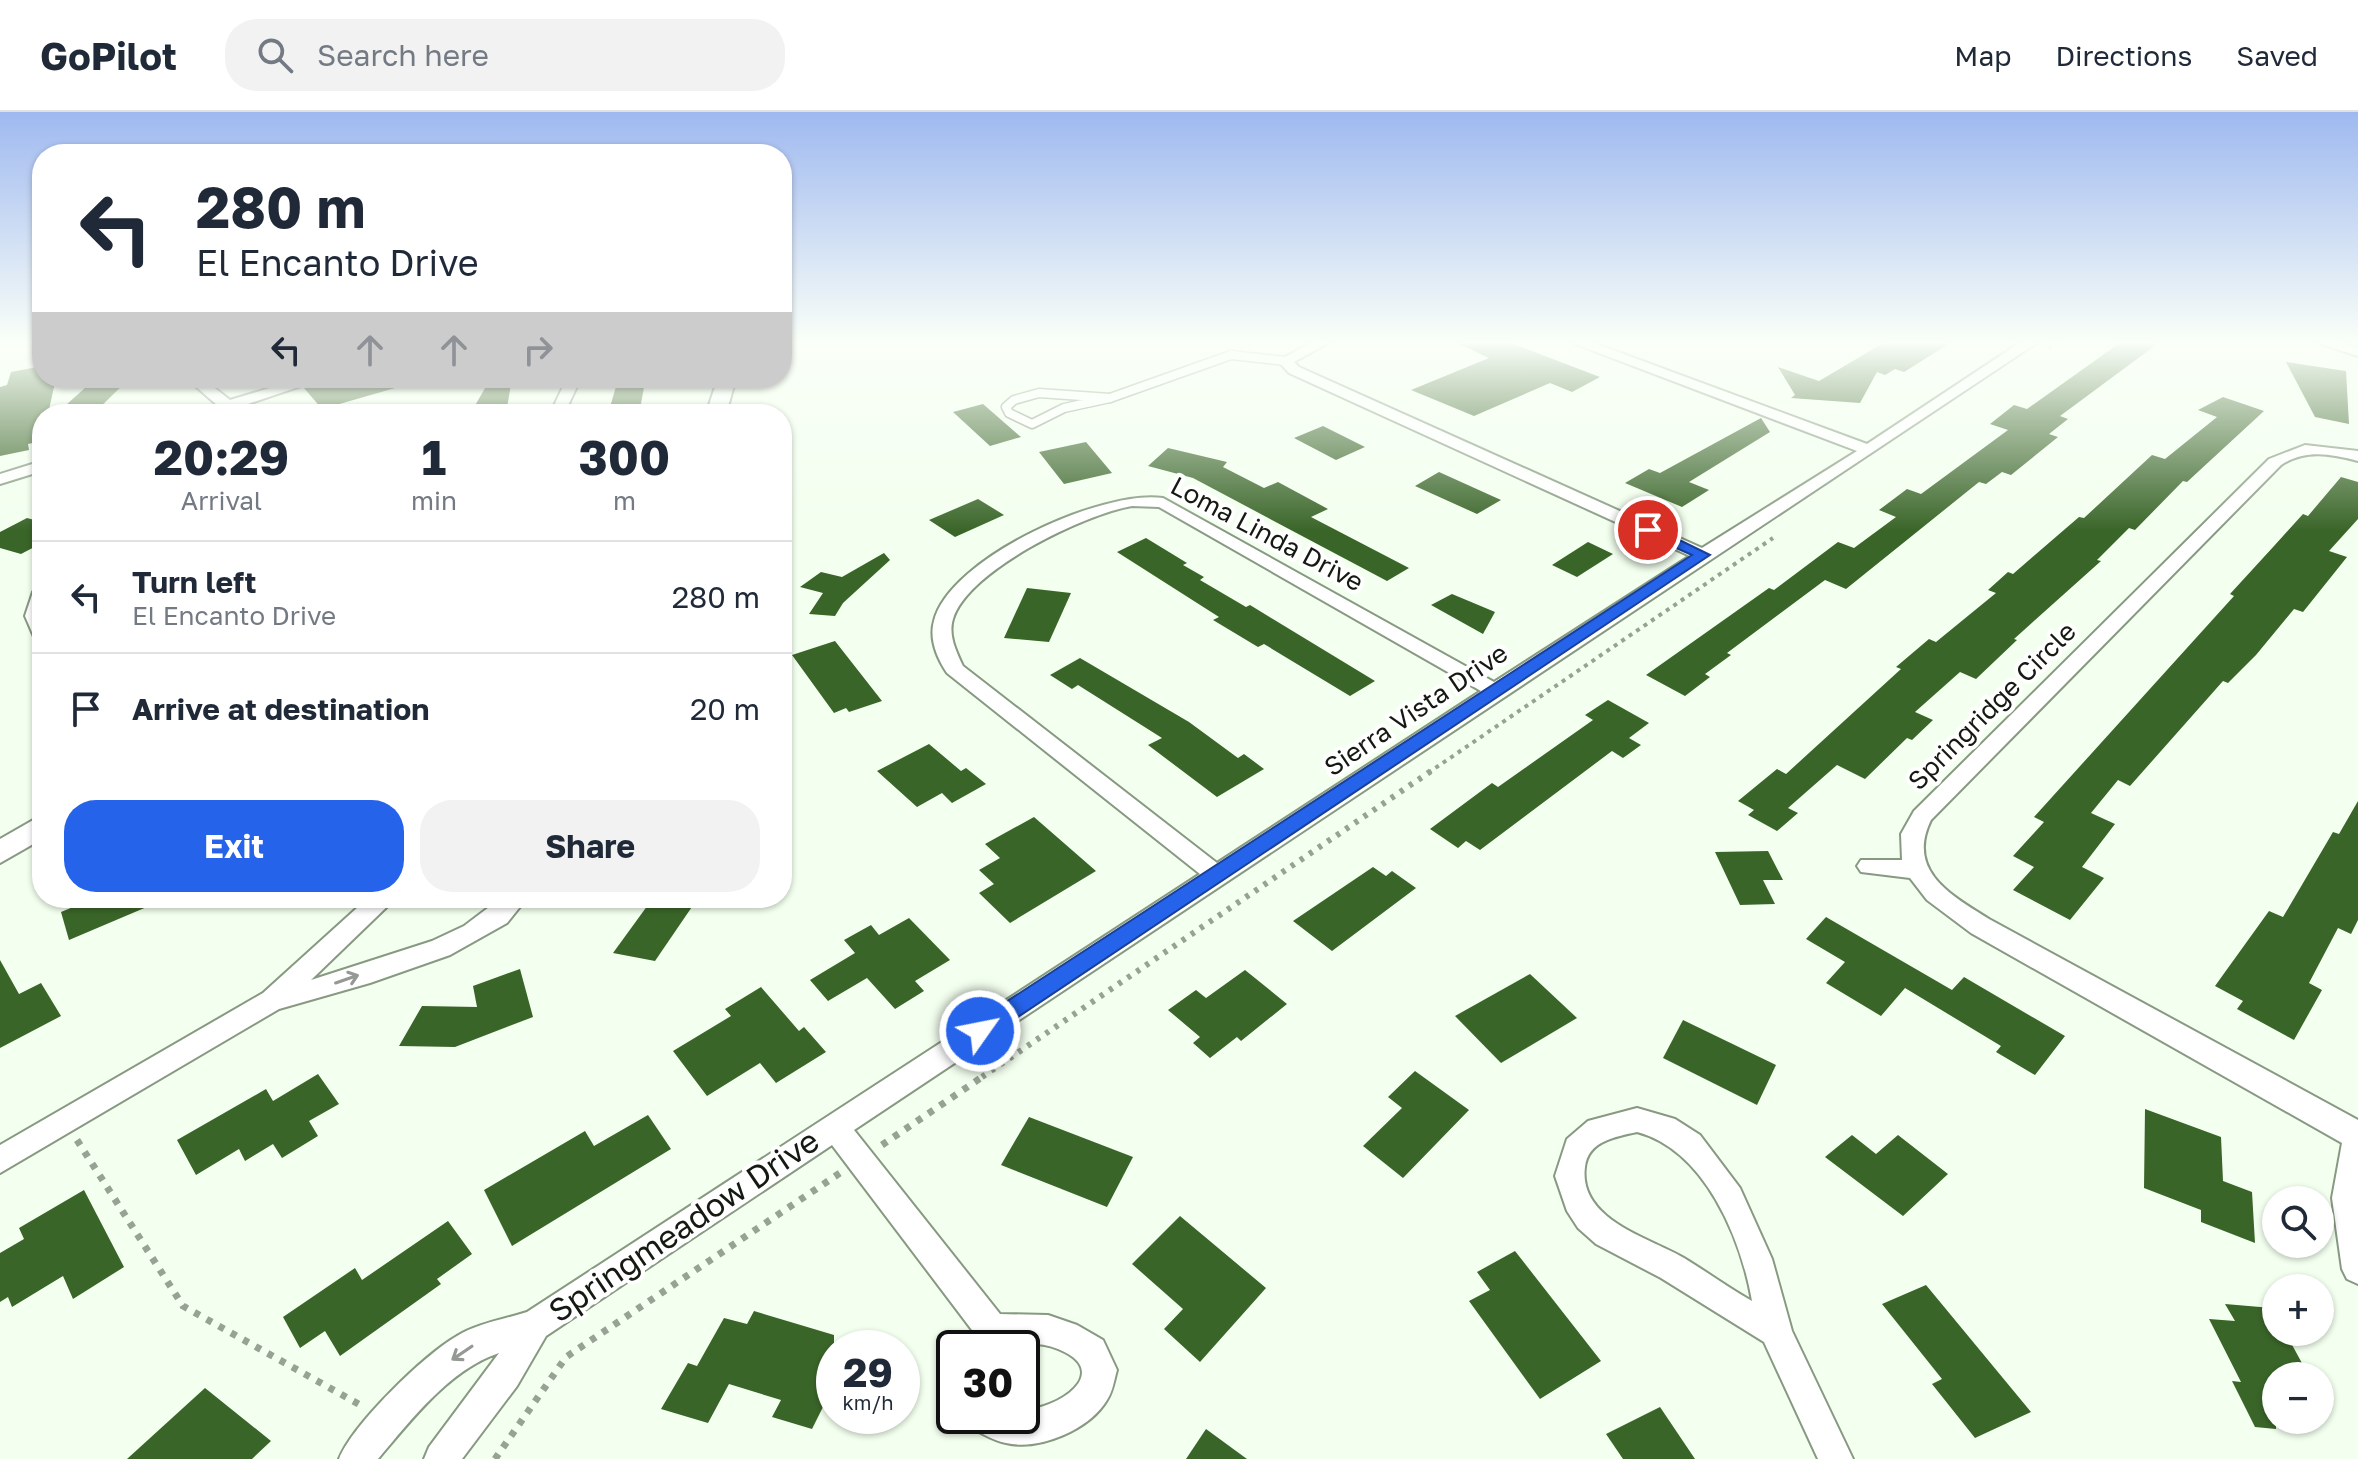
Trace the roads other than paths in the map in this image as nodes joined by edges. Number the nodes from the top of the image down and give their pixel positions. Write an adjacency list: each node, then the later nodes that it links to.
1 (1009, 405): 2 (lane)
2 (1078, 405)
3 (1371, 405): 10 (street)
4 (1747, 405): 6 (street)
5 (1941, 405): 6 (street, Sierra Vista Drive)
6 (1867, 449): 10 (street, Sierra Vista Drive)
7 (2358, 456): 15 (street, Springridge Circle)
8 (32, 469): 9 (street)
9 (0, 479)
10 (1703, 555): 11 (street, Sierra Vista Drive)
11 (1495, 691): 16 (street, Sierra Vista Drive); 16 (street, Loma Linda Drive)
12 (32, 832): 13 (street)
13 (0, 853)
14 (1869, 866): 15 (street)
15 (1917, 870): 21 (street)
16 (1217, 875): 20 (street, Sierra Vista Drive)
17 (373, 908): 19 (street)
18 (507, 908): 19 (street, one-way to 18)
19 (272, 1000): 22 (street)
20 (834, 1126): 24 (street, Springmeadow Drive); 25 (street)
21 (2357, 1134): 23 (street)
22 (0, 1160)
23 (2358, 1269)
24 (535, 1325): 29 (street, Springmeadow Drive, one-way to 29); 30 (street, Springmeadow Drive)
25 (983, 1330)
26 (1775, 1331): 26 (street); 31 (street)
27 (1040, 1332): 28 (street)
28 (994, 1434)
29 (356, 1459)
30 (441, 1459)
31 (1836, 1459)

